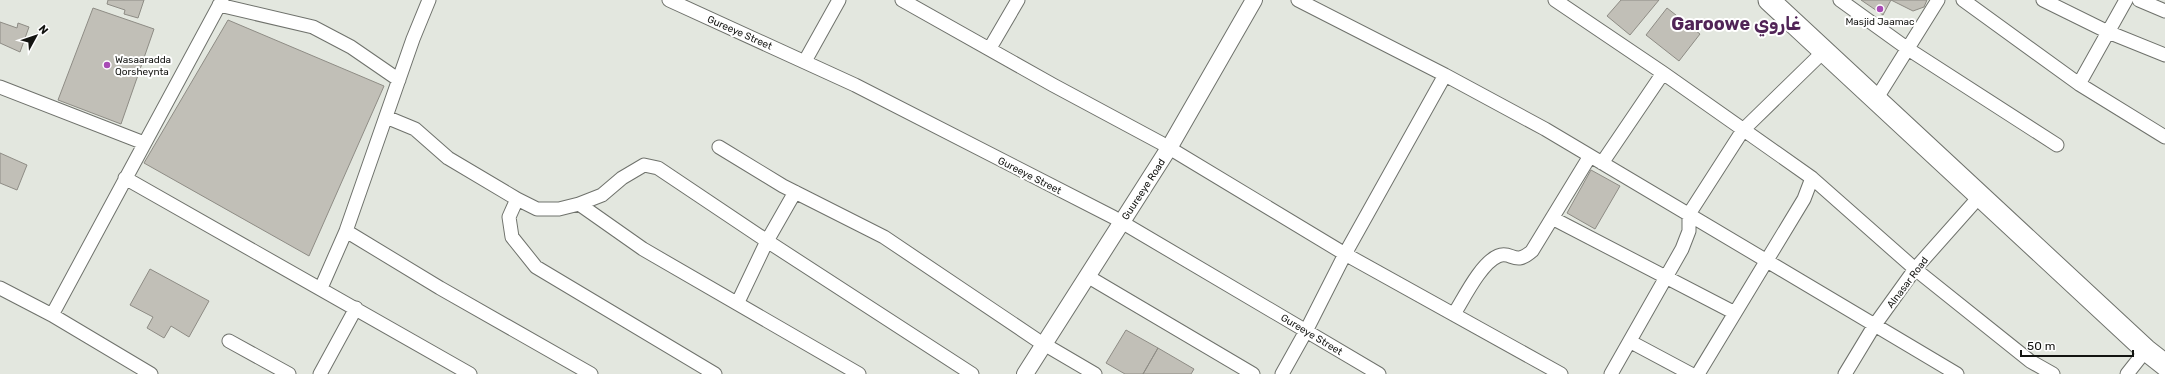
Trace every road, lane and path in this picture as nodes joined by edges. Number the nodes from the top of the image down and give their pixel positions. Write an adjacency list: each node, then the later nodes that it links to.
1 (429, 0): 26 (street)
2 (669, 0): 23 (street, Gureeye Street)
3 (839, 0): 23 (street)
4 (902, 0): 19 (street)
5 (1018, 0): 19 (street)
6 (1254, 0): 36 (street, Guureeye Road)
7 (1298, 0): 25 (street)
8 (1555, 0): 24 (street)
9 (1769, 0): 21 (main road)
10 (1840, 0): 20 (street)
11 (1938, 0): 20 (street)
12 (1963, 0): 27 (street)
13 (2043, 0): 18 (street)
14 (2126, 0): 18 (street)
15 (2139, 0): 17 (street)
16 (220, 2): 26 (street); 33 (street)
17 (2165, 11)
18 (2108, 32): 22 (street); 27 (street)
19 (990, 48): 36 (street)
20 (1908, 49): 29 (street); 34 (street)
21 (1823, 52): 29 (main road); 31 (street)
22 (2165, 55)
23 (805, 61): 47 (street, Gureeye Street)
24 (1663, 73): 31 (street); 38 (street)
25 (1445, 75): 37 (street); 50 (street)
26 (399, 80): 30 (street)
27 (2079, 84): 32 (street)
28 (0, 87): 33 (street)
29 (1875, 101): 42 (main road)
30 (386, 117): 43 (street); 48 (street)
31 (1743, 130): 40 (street); 45 (street)
32 (2165, 137)
33 (144, 143): 39 (street)
34 (2057, 146)
35 (720, 147): 41 (street)
36 (1169, 148): 47 (street, Guureeye Road); 50 (street)
37 (1590, 156): 38 (street); 46 (street)
38 (1602, 163): 45 (street)
39 (125, 178): 56 (street); 61 (street)
40 (1812, 178): 51 (street); 52 (street)
41 (795, 192): 49 (street); 66 (street)
42 (1979, 197): 52 (street, Alnasar Road); 67 (main road)
43 (517, 199): 44 (street); 69 (street)
44 (579, 204): 49 (street); 57 (street)
45 (1689, 214): 51 (street); 54 (street)
46 (1552, 218): 54 (street); 60 (street)
47 (1122, 222): 53 (street, Guureeye Road); 63 (street, Gureeye Street)
48 (346, 231): 56 (street); 74 (street)
49 (767, 242): 57 (street); 77 (street)
50 (1345, 254): 60 (street); 63 (street)
51 (1766, 261): 59 (street); 62 (street)
52 (1915, 269): 62 (street, Alnasar Road); 89 (street)
53 (1087, 276): 66 (street, Guureeye Road); 80 (street)
54 (1667, 276): 59 (street); 65 (street)
55 (0, 288): 61 (street)
56 (321, 288): 58 (street)
57 (738, 302): 76 (street)
58 (356, 308): 72 (street); 73 (street)
59 (1735, 313): 86 (street)
60 (1454, 314): 83 (street)
61 (52, 315): 70 (street)
62 (1874, 326): 87 (street, Alnasar Road); 88 (street)
63 (1306, 330): 81 (street); 82 (street, Gureeye Street)
64 (229, 341): 71 (street)
65 (1631, 342): 84 (street); 85 (street)
66 (1044, 344): 78 (street, Guureeye Road); 79 (street)
67 (2146, 350): 68 (main road); 90 (street)
68 (2165, 365)
69 (695, 369): 75 (street)
70 (151, 374)
71 (289, 374)
72 (320, 374)
73 (470, 374)
74 (591, 374)
75 (715, 374)
76 (859, 374)
77 (972, 374)
78 (1025, 374)
79 (1095, 374)
80 (1253, 374)
81 (1282, 374)
82 (1379, 374)
83 (1561, 374)
84 (1611, 374)
85 (1691, 374)
86 (1698, 374)
87 (1845, 374)
88 (1957, 374)
89 (2053, 374)
90 (2127, 374)

